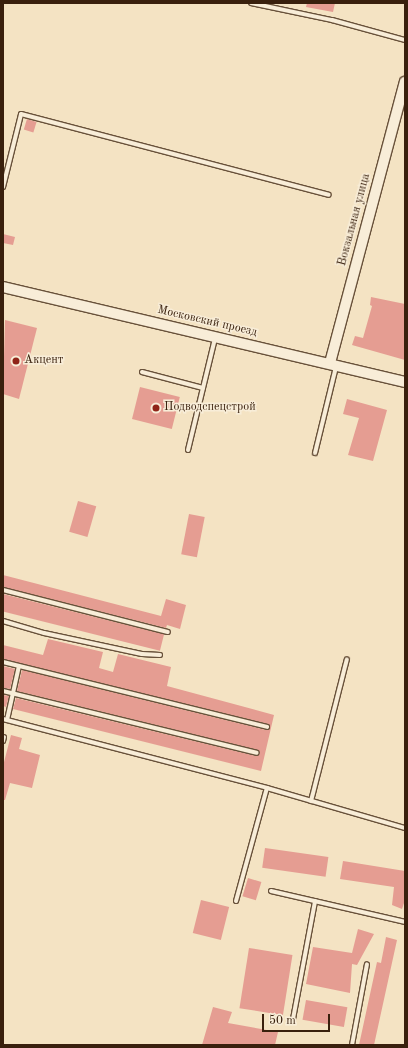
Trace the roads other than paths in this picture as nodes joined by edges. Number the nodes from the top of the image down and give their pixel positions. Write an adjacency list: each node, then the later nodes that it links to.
1 (251, 3): 2 (lane)
2 (405, 40)
3 (405, 82): 8 (street, Вокзальная улица)
4 (3, 187): 5 (lane)
5 (329, 195)
6 (3, 287): 7 (street, Московский проезд)
7 (215, 337): 8 (street, Московский проезд); 11 (lane)
8 (333, 364): 10 (street, Московский проезд); 13 (lane)
9 (142, 372): 11 (lane)
10 (405, 382)
11 (203, 388): 12 (lane)
12 (188, 450)
13 (315, 453)
14 (3, 590): 16 (lane)
15 (3, 621): 17 (lane)
16 (168, 632)
17 (160, 655)
18 (347, 659): 27 (lane)
19 (3, 662): 20 (lane)
20 (19, 666): 22 (lane); 24 (lane)
21 (3, 691): 22 (lane)
22 (12, 694): 23 (lane); 25 (lane)
23 (5, 720): 26 (lane)
24 (267, 727)
25 (257, 753)
26 (267, 788): 27 (lane); 30 (lane)
27 (311, 801): 28 (lane)
28 (405, 828)
29 (271, 890): 31 (lane)
30 (236, 901)
31 (314, 901): 32 (lane); 34 (lane)
32 (405, 922)
33 (367, 964): 35 (lane)
34 (293, 1019)
35 (352, 1045)

